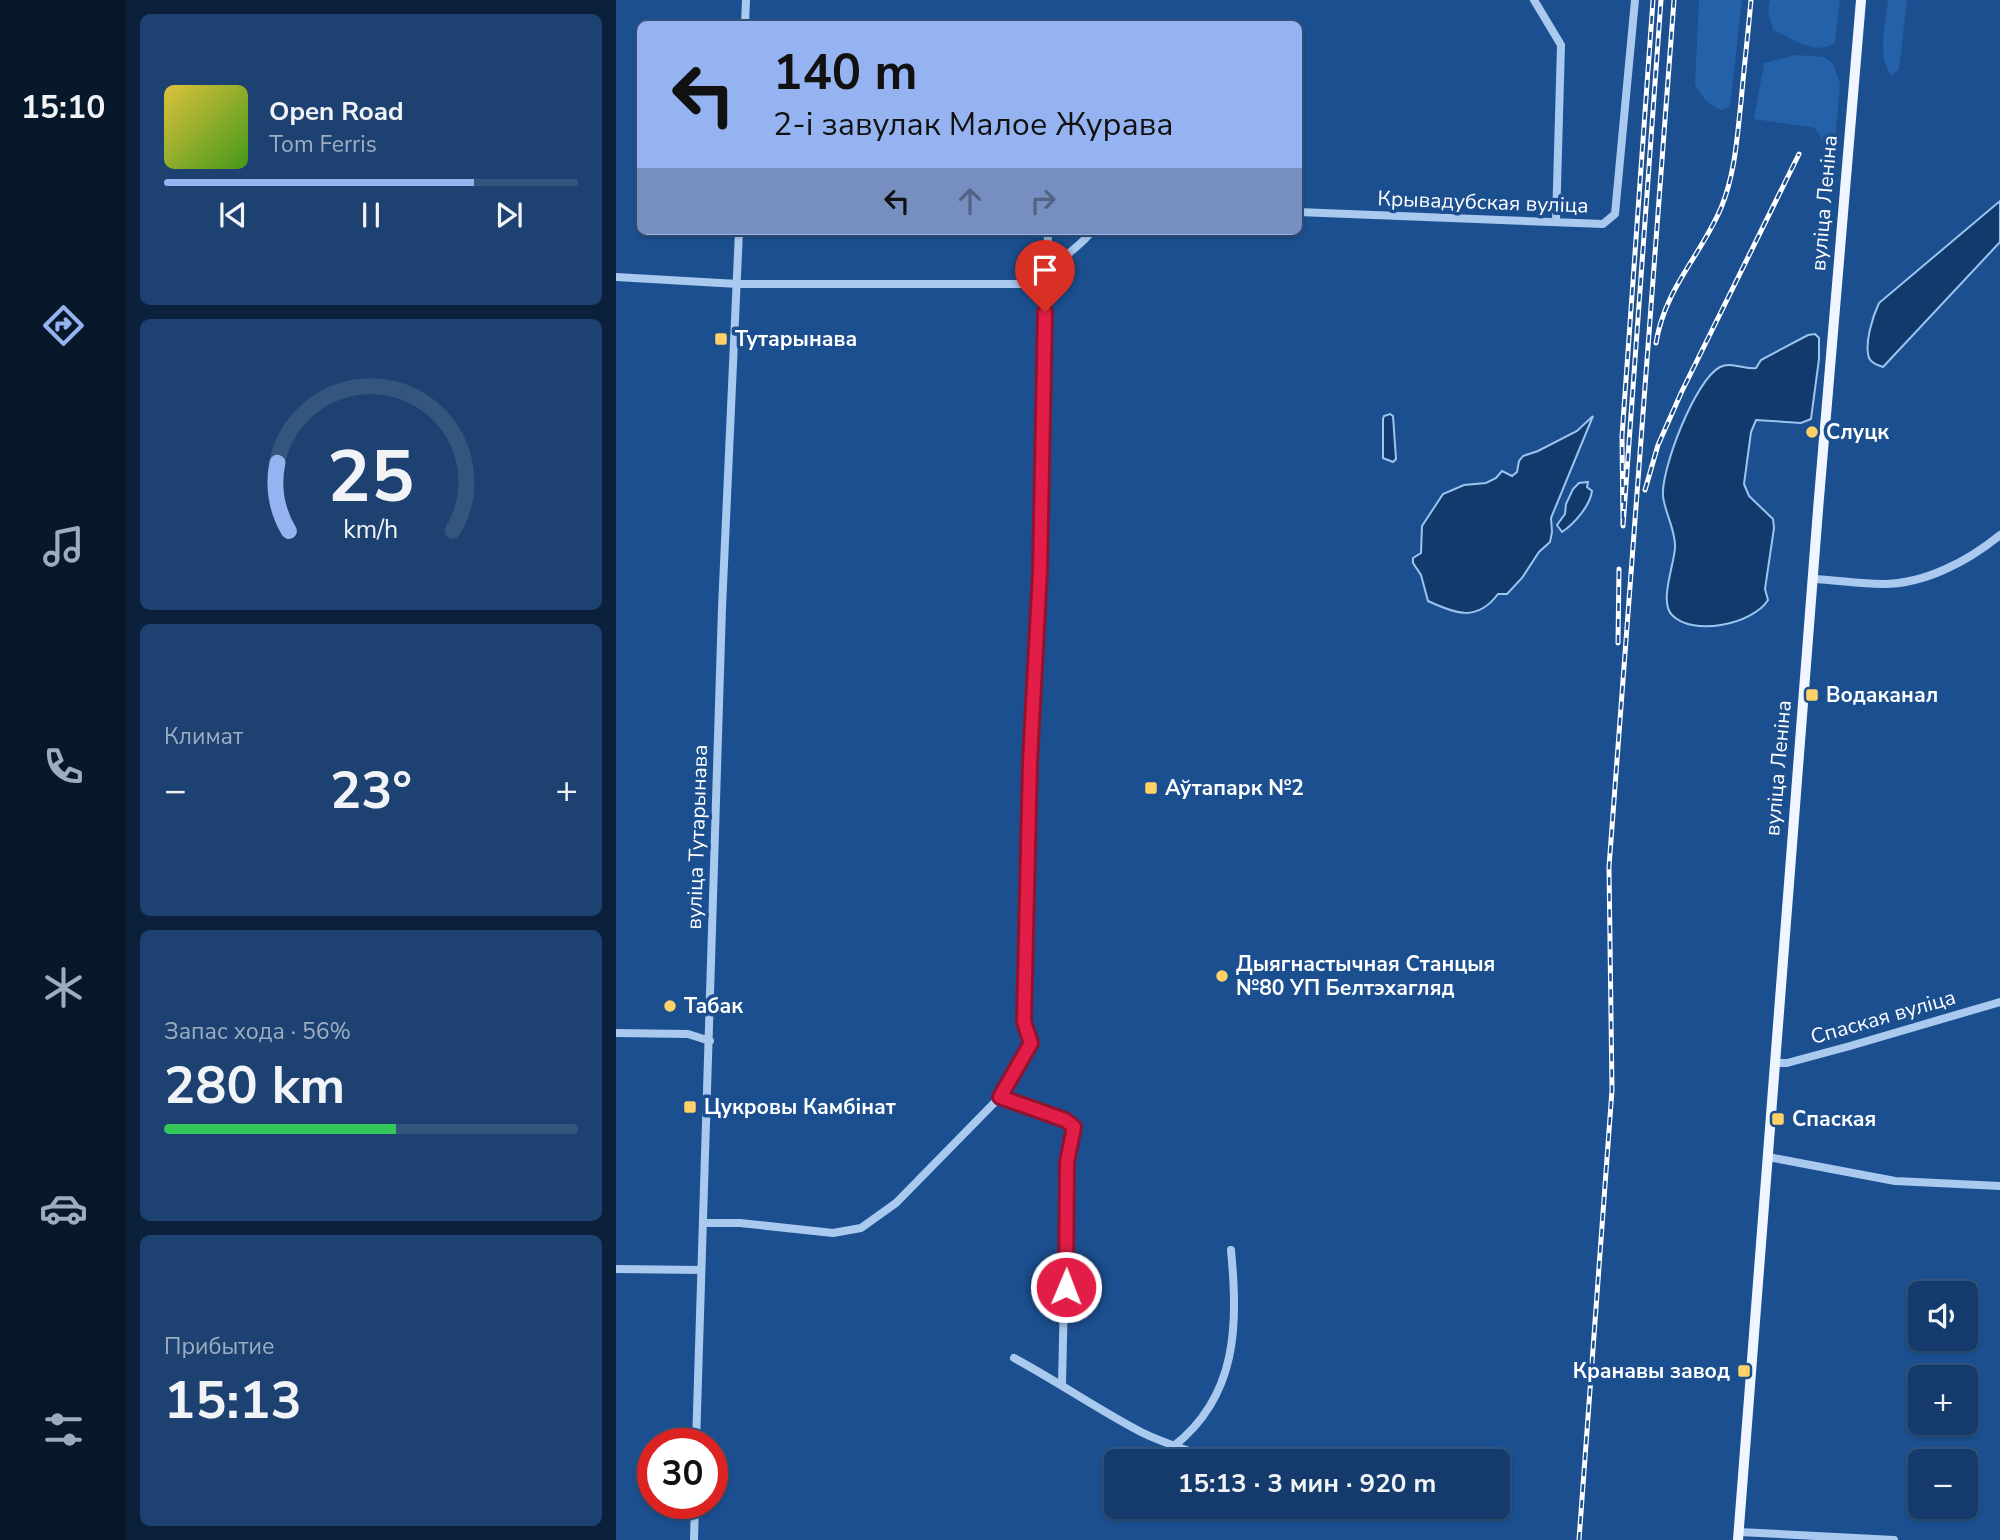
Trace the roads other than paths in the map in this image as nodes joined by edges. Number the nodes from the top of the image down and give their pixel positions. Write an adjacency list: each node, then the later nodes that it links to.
1 (746, 0): 5 (street)
2 (1534, 0): 7 (street)
3 (1635, 0): 7 (street, Крывадубская вуліца)
4 (1861, 0): 15 (main road, вуліца Леніна)
5 (745, 21)
6 (1302, 212): 7 (street, Крывадубская вуліца)
7 (1556, 222)
8 (739, 235): 12 (street, вуліца Тутарынава)
9 (1048, 235): 13 (street)
10 (1088, 235): 13 (street)
11 (616, 277): 12 (street)
12 (737, 284): 13 (street); 18 (street, вуліца Тутарынава)
13 (1045, 286): 20 (street)
14 (2000, 535): 15 (street)
15 (1813, 579): 19 (main road, вуліца Леніна)
16 (2000, 1002): 19 (street, Спаская вуліца)
17 (616, 1033): 18 (street)
18 (709, 1041): 23 (street, вуліца Тутарынава)
19 (1775, 1063): 21 (main road, вуліца Леніна)
20 (1000, 1097): 23 (street); 28 (street)
21 (1768, 1157): 22 (street); 33 (main road, вуліца Леніна)
22 (2000, 1186)
23 (703, 1223): 26 (street, вуліца Тутарынава)
24 (1231, 1250): 30 (street)
25 (616, 1269): 26 (street)
26 (701, 1270): 29 (street, вуліца Тутарынава)
27 (1014, 1358): 28 (street)
28 (1062, 1384): 30 (street)
29 (696, 1428)
30 (1174, 1446): 31 (street)
31 (1183, 1449)
32 (695, 1519): 34 (street)
33 (1739, 1536): 35 (street)
34 (694, 1540)
35 (1893, 1540)

